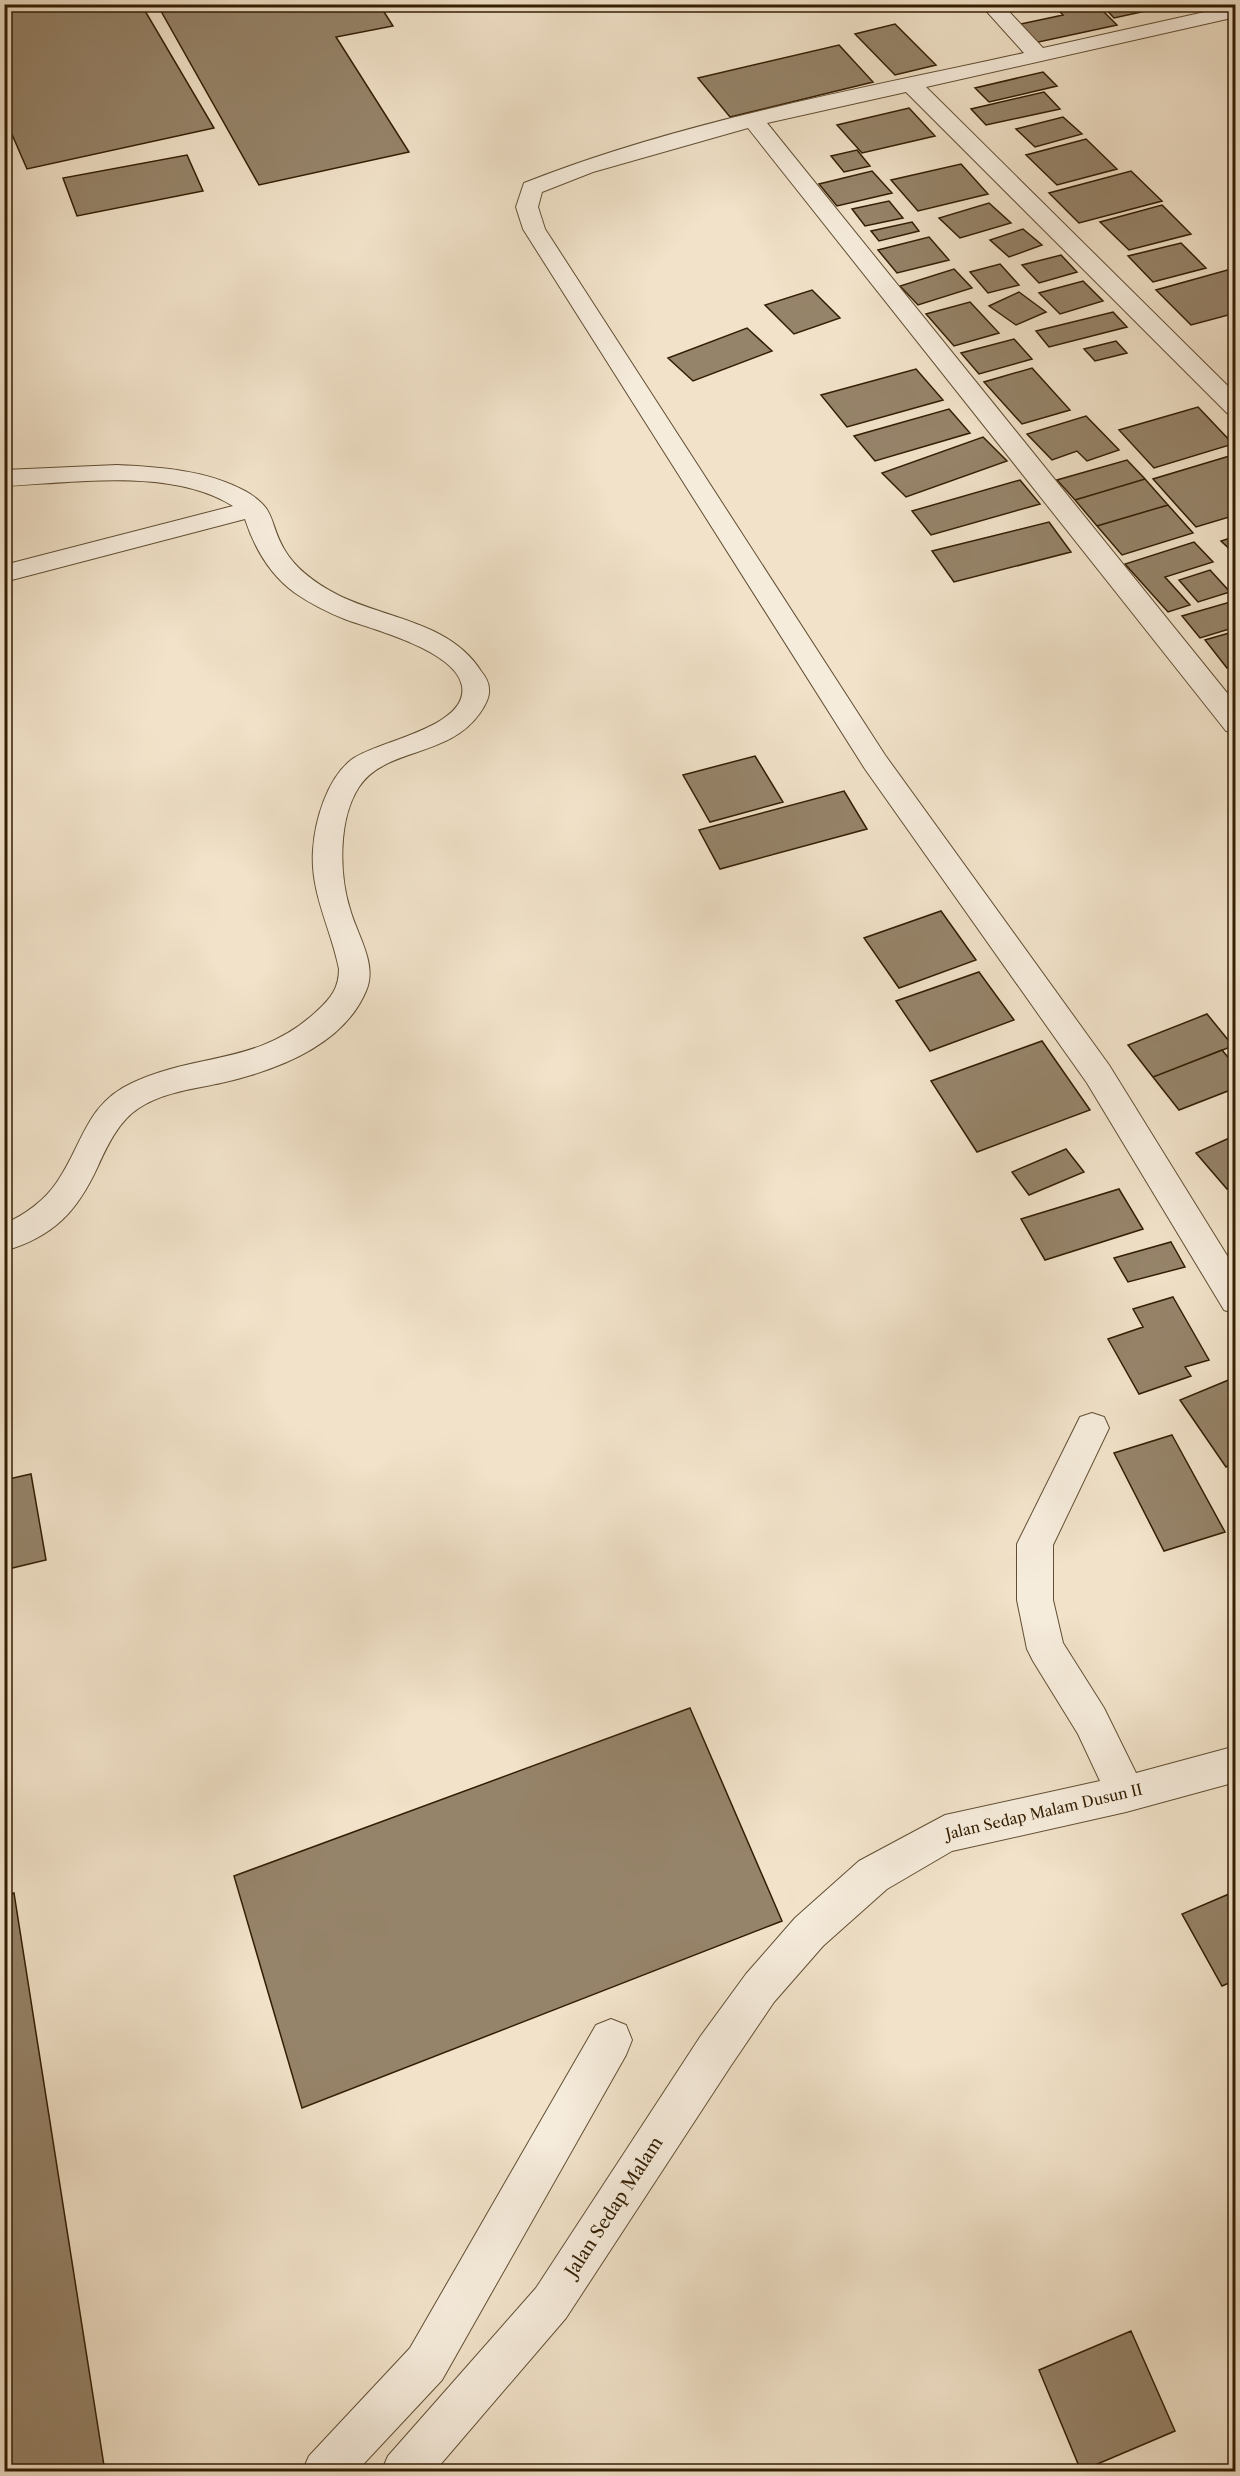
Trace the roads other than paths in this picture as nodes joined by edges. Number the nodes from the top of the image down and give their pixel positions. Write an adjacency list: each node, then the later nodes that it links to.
1 (990, 4): 3 (street)
2 (1236, 11): 3 (street)
3 (1037, 54): 4 (street)
4 (910, 85): 5 (street); 6 (street)
5 (753, 120): 10 (street); 12 (street)
6 (1236, 408)
7 (4, 478): 8 (street)
8 (255, 508): 9 (street); 11 (street)
9 (4, 574)
10 (1236, 724)
11 (4, 1238)
12 (1236, 1300)
13 (1092, 1428): 15 (street)
14 (1236, 1764): 15 (street, Jalan Sedap Malam Dusun II)
15 (1126, 1794): 16 (street, Jalan Sedap Malam Dusun II)
16 (809, 1932): 19 (street, Jalan Sedap Malam)
17 (611, 2040): 18 (street)
18 (325, 2472)
19 (404, 2472)

